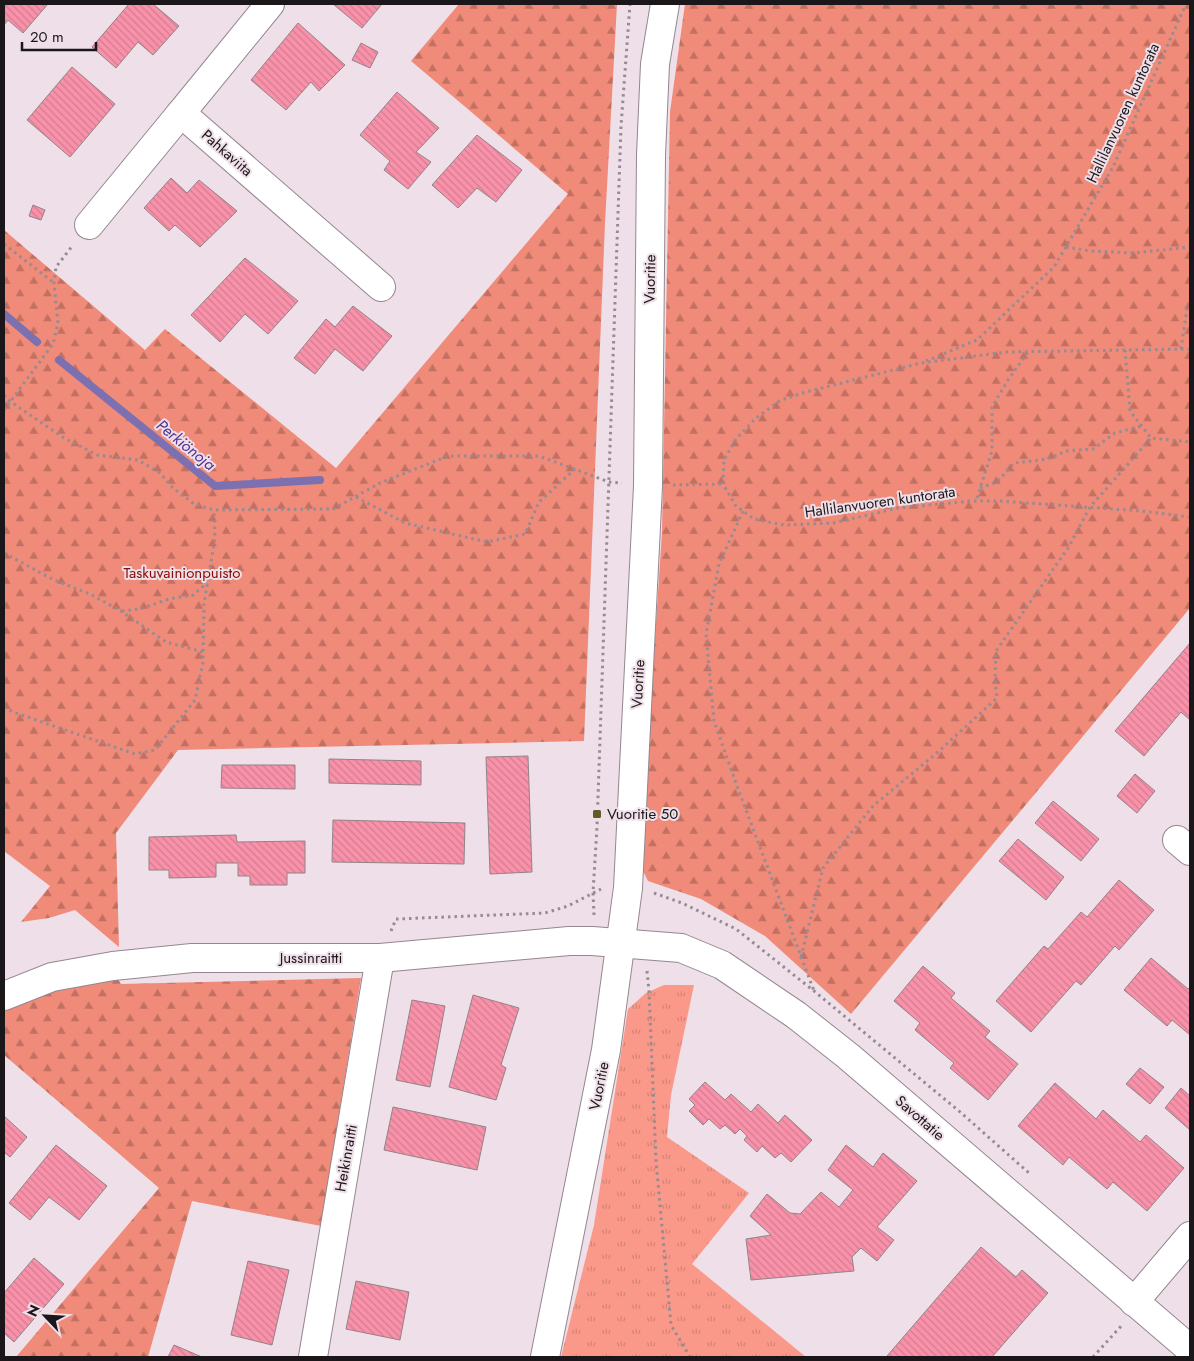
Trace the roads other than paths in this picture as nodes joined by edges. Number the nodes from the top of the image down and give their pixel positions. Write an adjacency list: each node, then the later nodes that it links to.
1 (270, 4): 3 (street)
2 (665, 4): 6 (street, Vuoritie)
3 (181, 113): 4 (street); 5 (street, Pahkaviita)
4 (89, 225)
5 (381, 286)
6 (633, 944): 7 (street, Jussinraitti); 10 (street, Savottatie); 13 (street, Vuoritie)
7 (380, 958): 8 (street, Jussinraitti); 12 (street, Heikinraitti)
8 (4, 996)
9 (1190, 1236): 10 (street)
10 (1134, 1302): 11 (street, Savottatie)
11 (1190, 1350)
12 (313, 1357)
13 (545, 1357)

